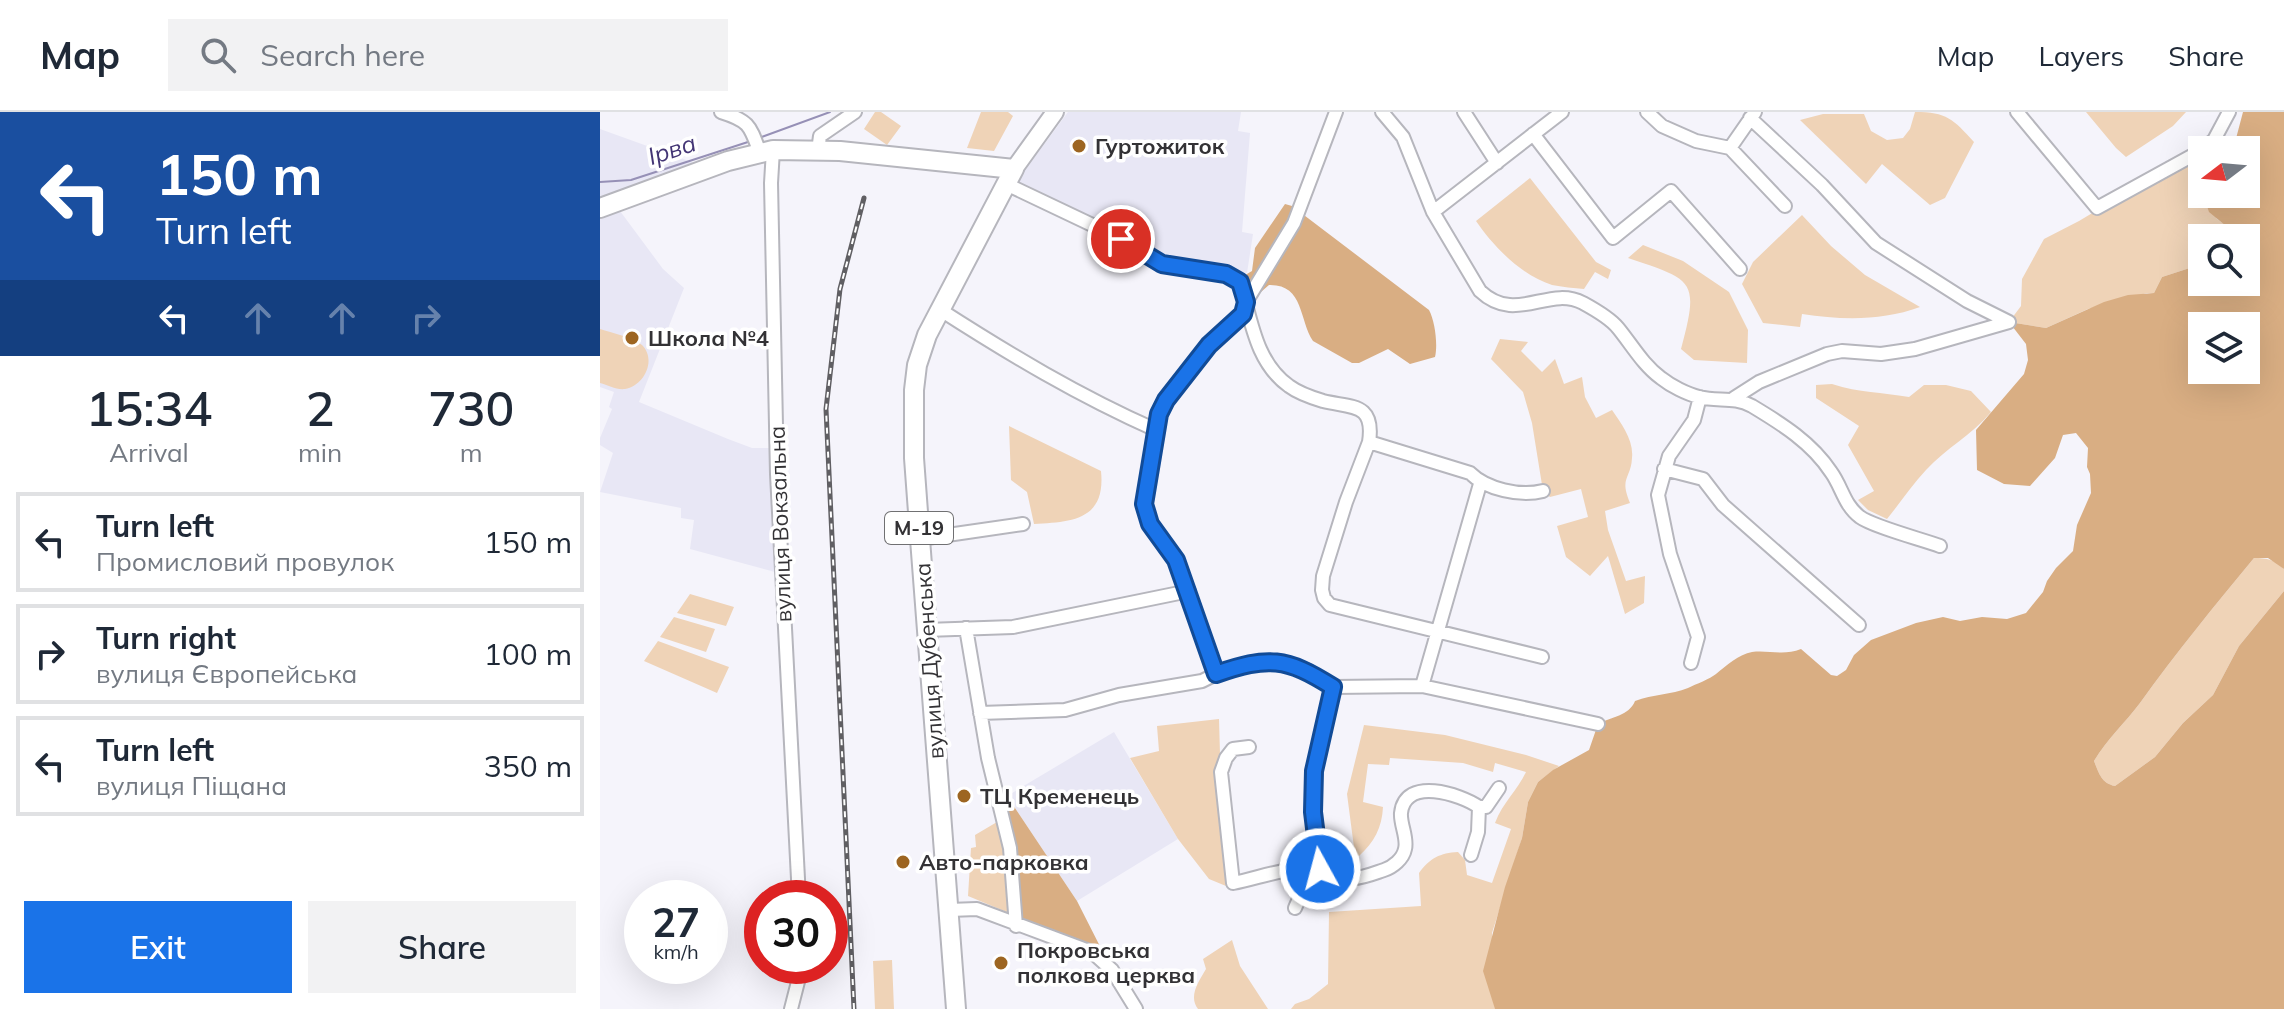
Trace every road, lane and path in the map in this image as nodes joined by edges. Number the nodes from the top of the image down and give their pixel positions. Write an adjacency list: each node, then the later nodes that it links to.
1 (721, 112): 15 (street)
2 (855, 112): 14 (street)
3 (1055, 112): 17 (main road, вулиця Дубенська)
4 (1336, 112): 22 (street)
5 (1382, 112): 20 (street)
6 (1464, 112): 16 (street)
7 (1562, 112): 12 (street)
8 (1647, 112): 13 (street)
9 (2017, 112): 10 (street)
10 (2229, 112)
11 (1752, 115): 13 (street); 25 (street)
12 (1533, 134): 16 (street); 21 (street)
13 (1730, 148): 18 (street)
14 (818, 151): 15 (highway); 17 (highway)
15 (766, 152): 19 (highway); 51 (street, вулиця Вокзальна)
16 (1497, 163): 20 (street)
17 (1010, 177): 22 (street); 23 (highway, вулиця Дубенська / М-19)
18 (1785, 206)
19 (600, 208)
20 (1433, 212): 24 (street)
21 (1740, 269)
22 (1246, 302): 26 (street); 27 (street)
23 (939, 309): 26 (street); 32 (highway, вулиця Дубенська / М-19)
24 (1700, 397): 25 (street); 28 (street)
25 (1734, 398): 33 (street)
26 (1156, 430): 34 (street)
27 (1369, 442): 29 (street); 38 (street)
28 (1664, 469): 35 (street); 40 (street)
29 (1480, 484): 30 (street); 38 (street)
30 (1543, 491)
31 (1023, 524): 32 (street)
32 (920, 539): 37 (highway, вулиця Дубенська / М-19)
33 (1940, 546)
34 (1189, 591): 36 (street); 41 (street)
35 (1859, 625)
36 (966, 628): 37 (street); 44 (street)
37 (926, 630): 53 (highway, вулиця Дубенська / М-19)
38 (1437, 631): 39 (street); 42 (street)
39 (1542, 657)
40 (1691, 663)
41 (1216, 674): 43 (street); 44 (street)
42 (1422, 686): 43 (street); 45 (street)
43 (1333, 687): 50 (street)
44 (980, 713): 54 (street)
45 (1598, 724)
46 (1249, 747): 50 (street)
47 (1499, 788): 48 (street)
48 (1479, 807): 49 (street); 50 (street)
49 (1471, 855)
50 (1320, 869): 52 (street)
51 (798, 880)
52 (1295, 908)
53 (949, 910): 54 (street); 57 (highway, М-19)
54 (1016, 926): 58 (street)
55 (797, 984): 56 (street)
56 (791, 1009)
57 (956, 1009)
58 (1136, 1009)

